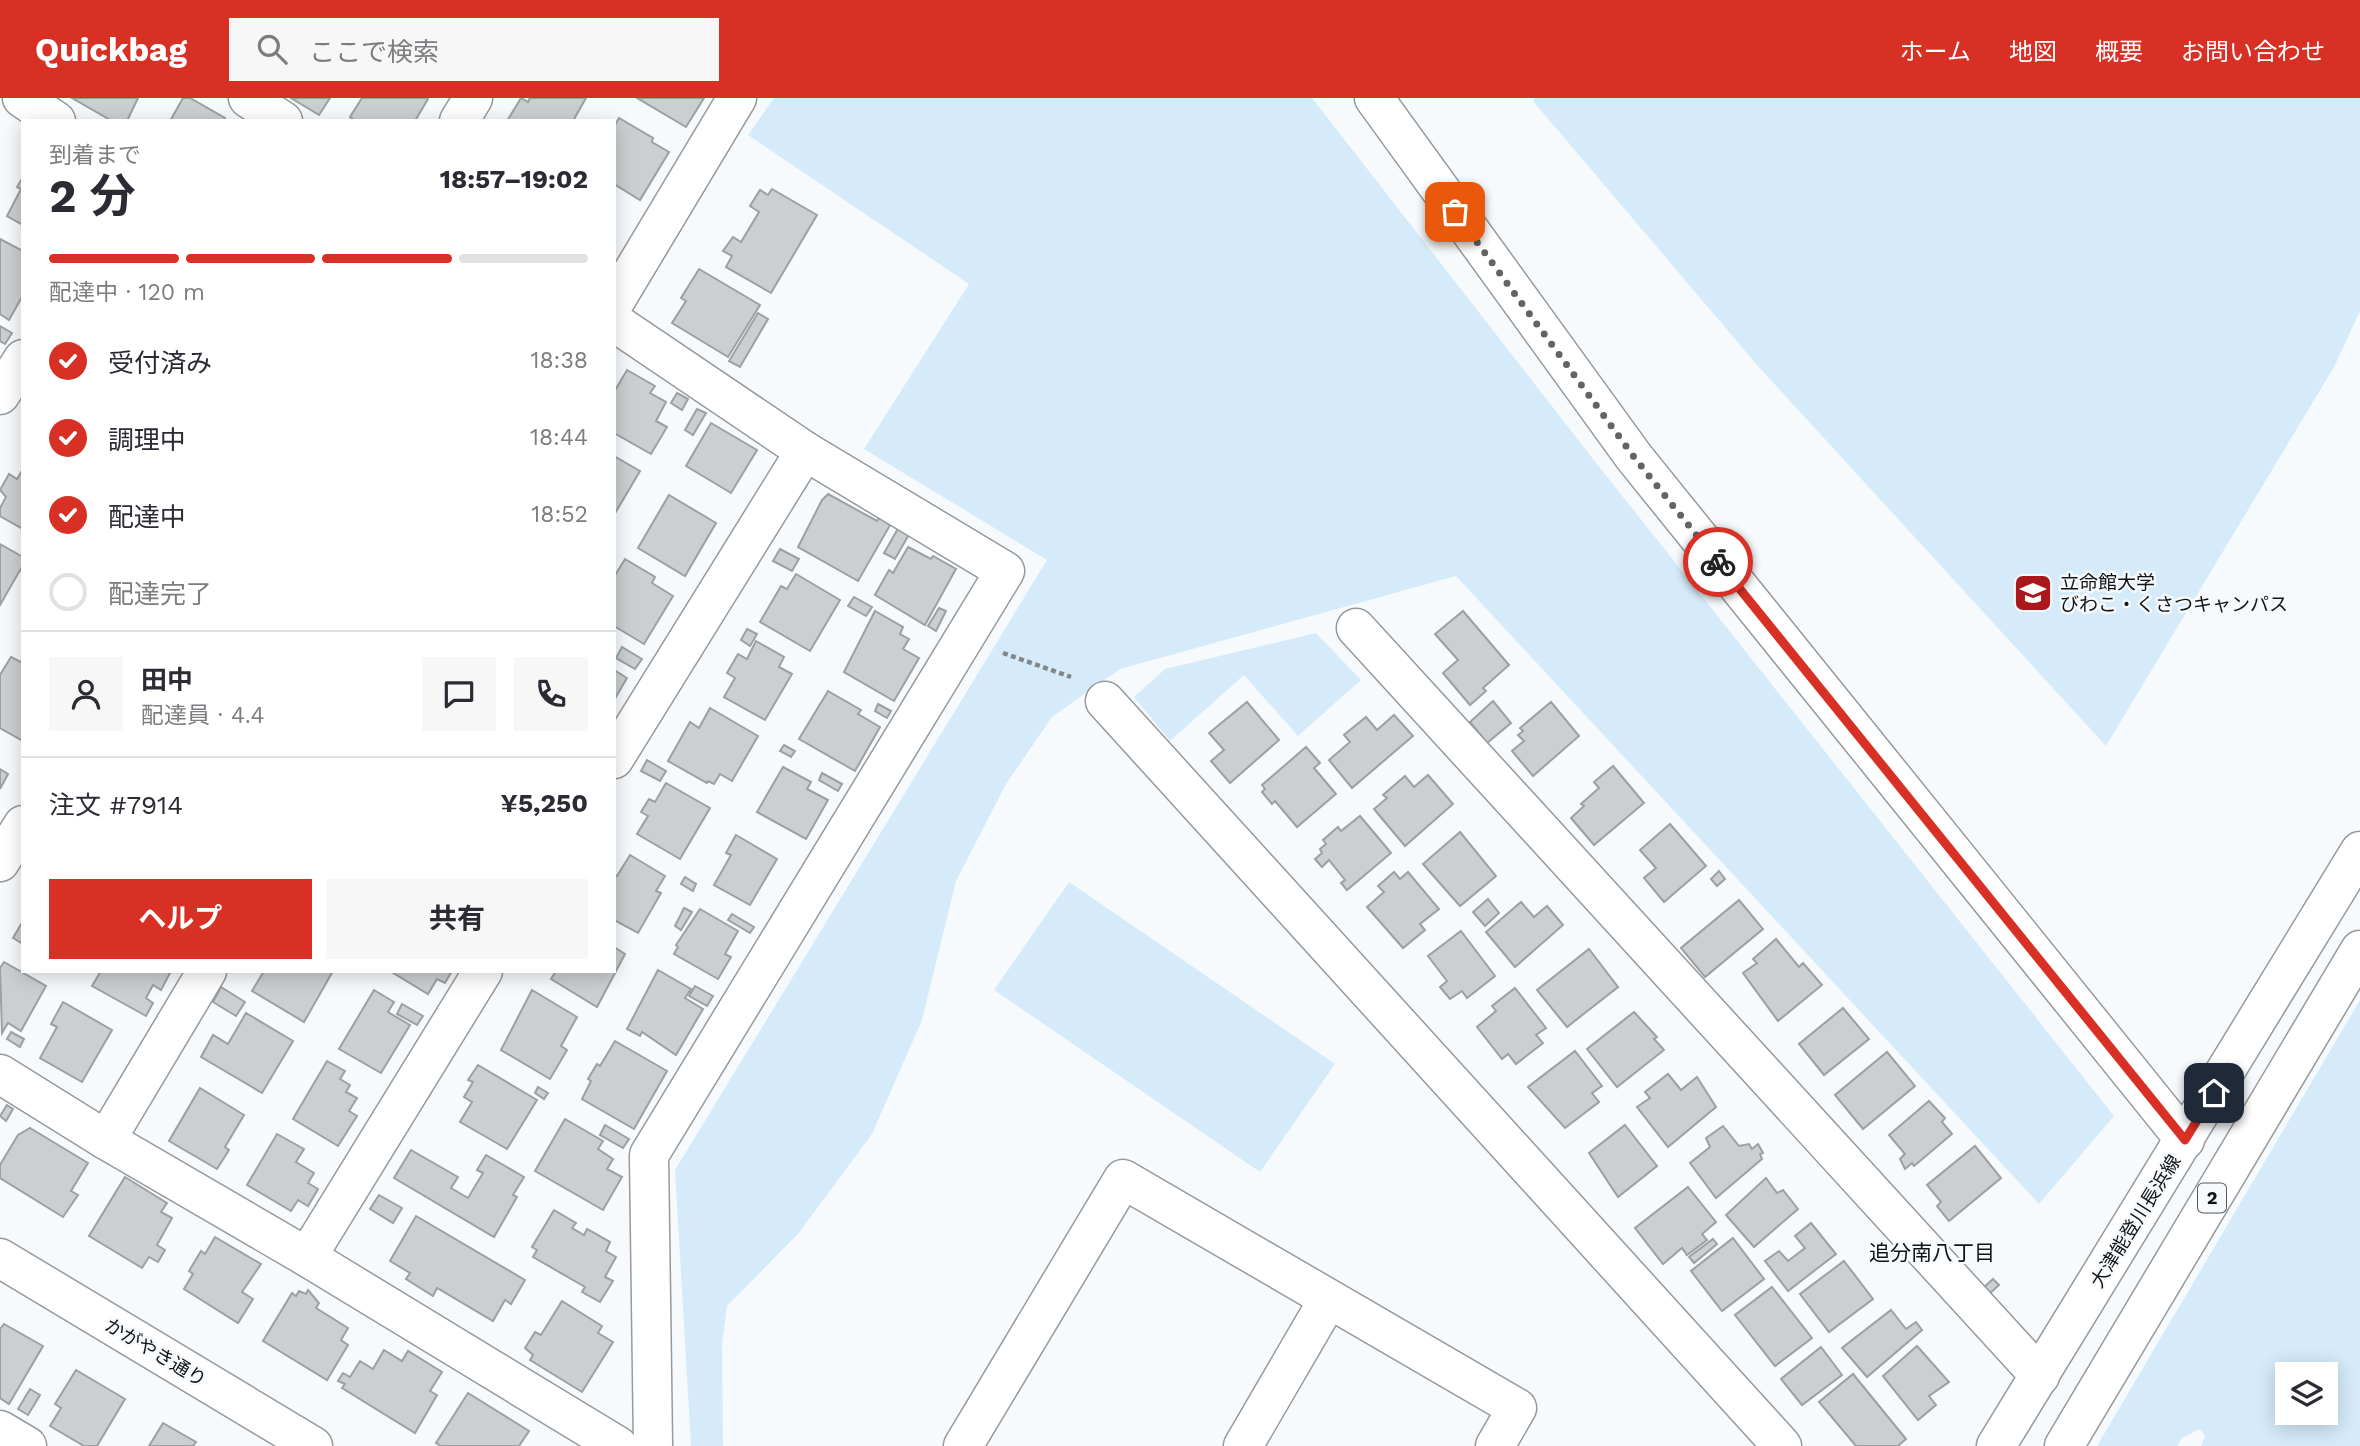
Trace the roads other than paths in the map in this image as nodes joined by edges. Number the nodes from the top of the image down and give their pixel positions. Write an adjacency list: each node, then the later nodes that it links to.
1 (22, 98): 6 (street)
2 (248, 98): 7 (street)
3 (473, 98): 8 (street)
4 (737, 98): 9 (street)
5 (1374, 98): 25 (street)
6 (53, 119)
7 (280, 119)
8 (460, 119)
9 (616, 300)
10 (616, 323): 13 (street)
11 (21, 362): 12 (street)
12 (0, 395)
13 (805, 451): 16 (street); 34 (street)
14 (1356, 628): 29 (street)
15 (1105, 701): 38 (street)
16 (616, 756)
17 (21, 828): 19 (street)
18 (2360, 851): 25 (street, 大津能登川長浜線)
19 (0, 862)
20 (2360, 950): 40 (street, 2)
21 (206, 973): 24 (street)
22 (482, 973): 26 (street)
23 (0, 1074): 24 (street)
24 (106, 1140): 26 (street)
25 (2185, 1140): 29 (street, 大津能登川長浜線)
26 (307, 1257): 33 (street)
27 (0, 1258): 31 (street, かがやき通り)
28 (1328, 1300): 35 (street); 36 (street); 37 (street)
29 (2040, 1376): 39 (street, 大津能登川長浜線)
30 (0, 1430): 32 (street)
31 (290, 1440)
32 (27, 1446)
33 (618, 1446)
34 (653, 1446)
35 (963, 1446)
36 (1242, 1446)
37 (1495, 1446)
38 (1782, 1446)
39 (1996, 1446)
40 (2064, 1446)

